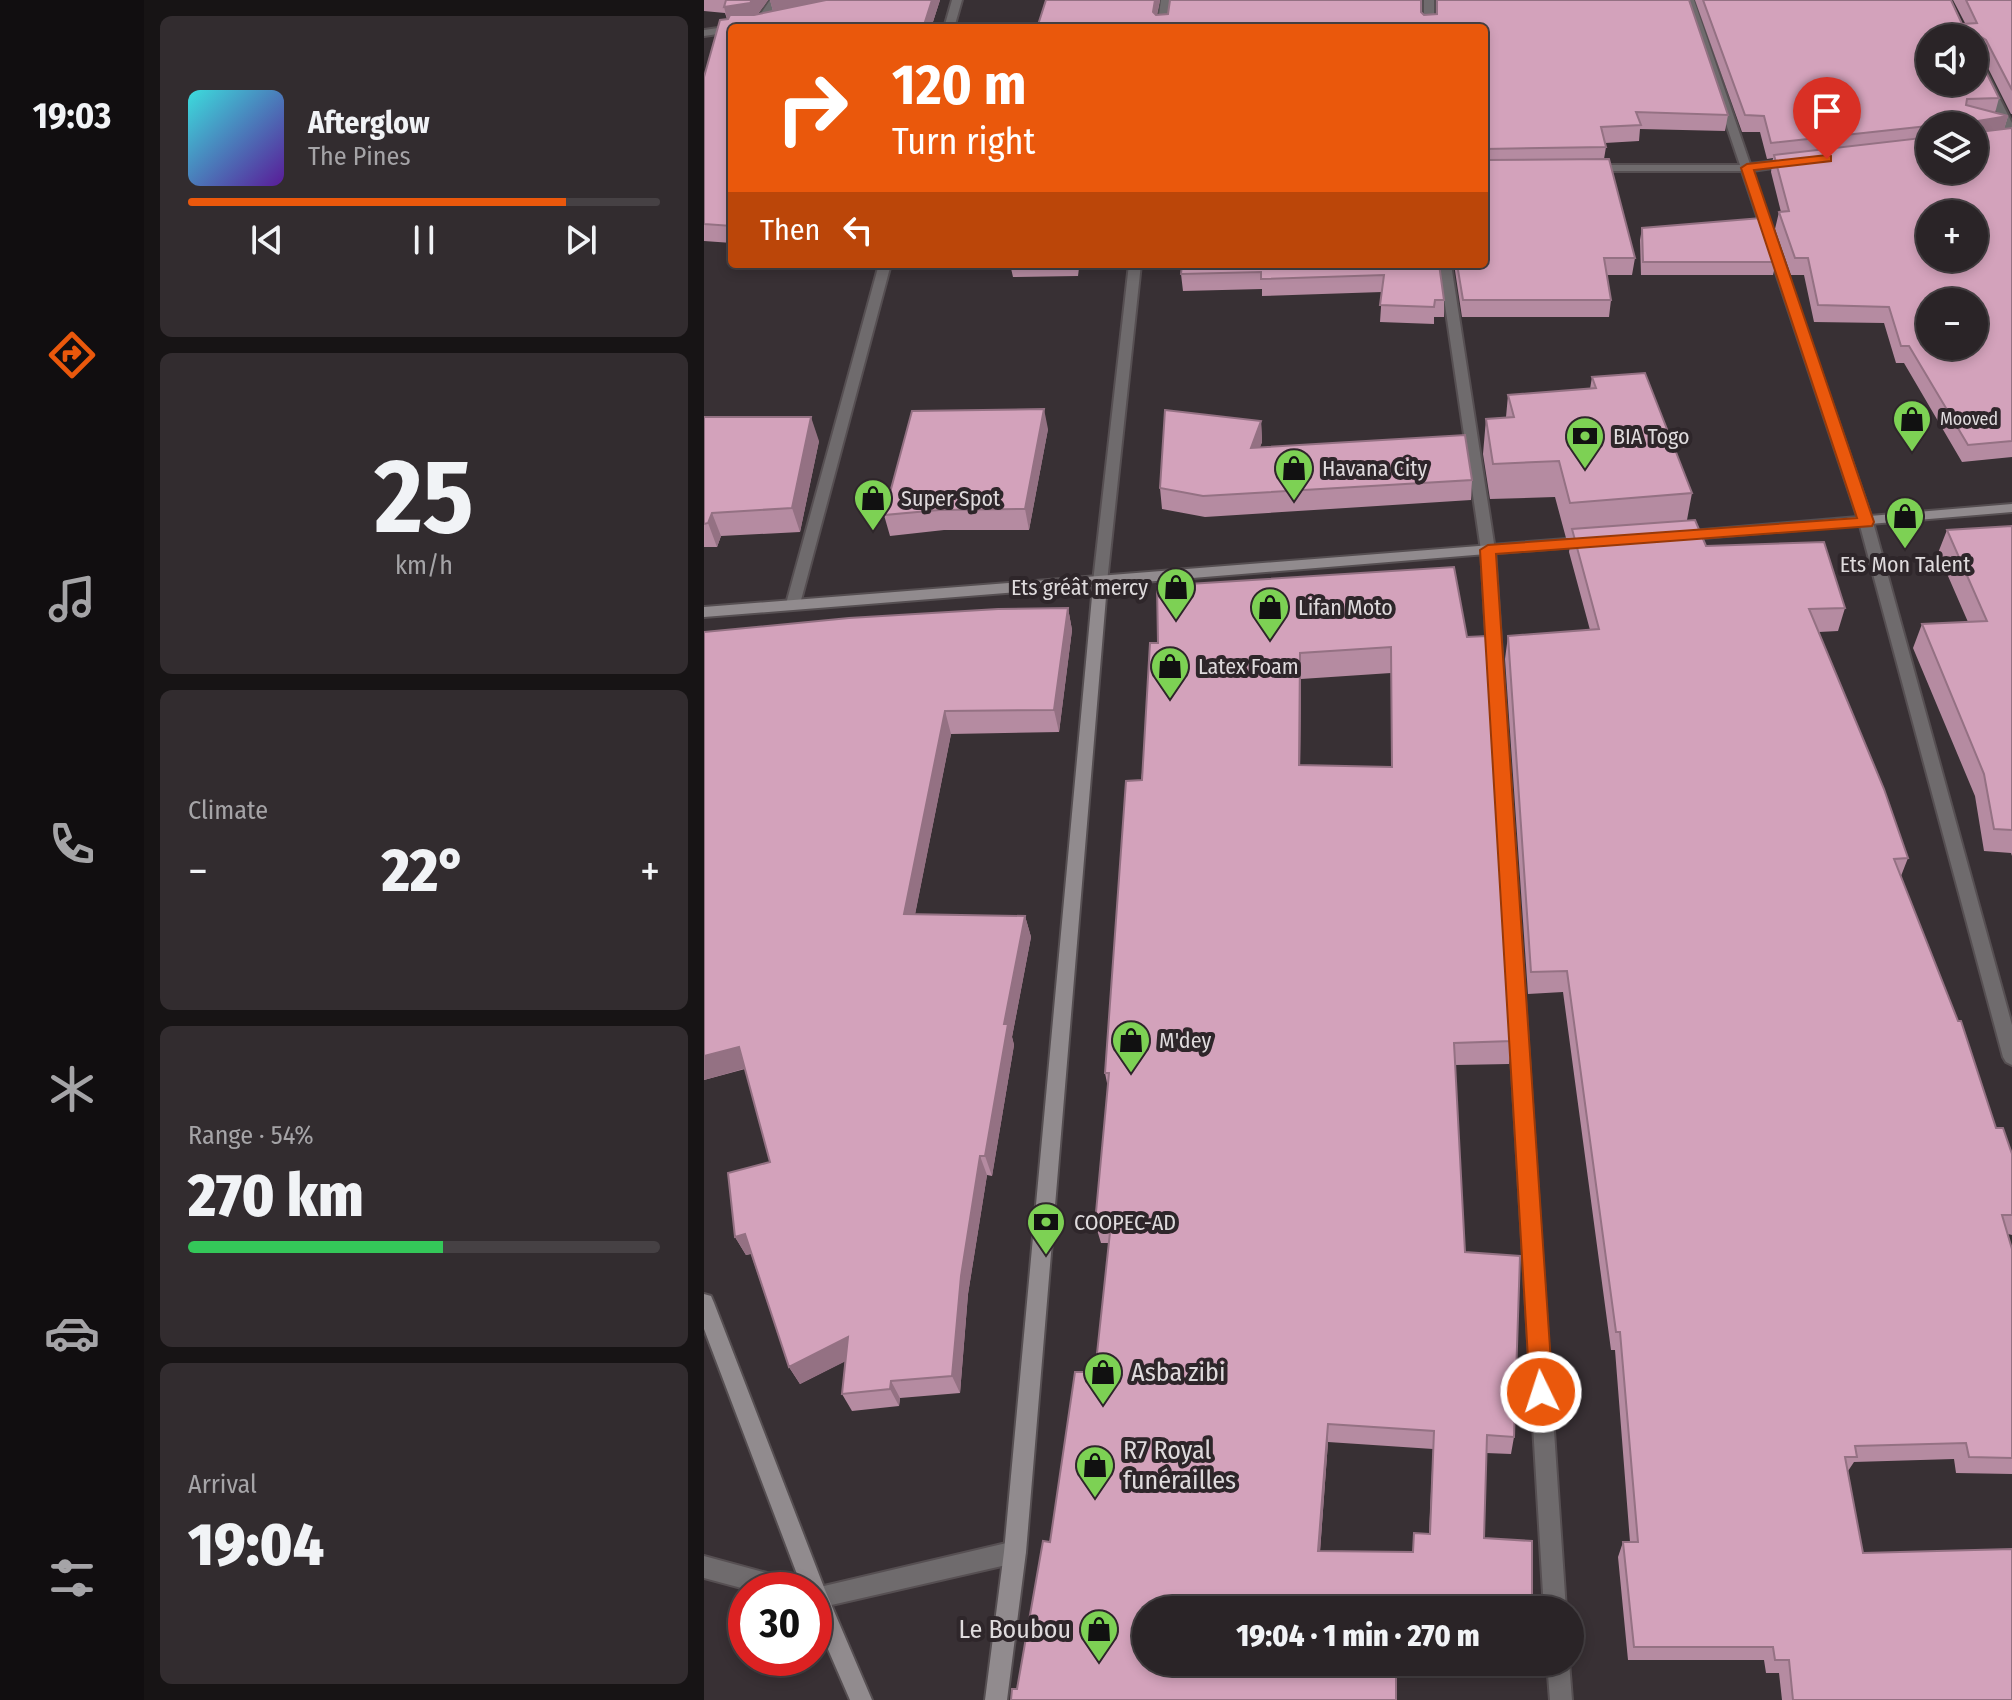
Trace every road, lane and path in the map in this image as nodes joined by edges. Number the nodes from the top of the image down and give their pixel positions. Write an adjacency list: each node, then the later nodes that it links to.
1 (775, 0): 7 (street)
2 (957, 0): 9 (street)
3 (1166, 0): 10 (street)
4 (1429, 0): 11 (street)
5 (1689, 0): 19 (street)
6 (774, 22): 8 (street)
7 (759, 24)
8 (763, 24)
9 (950, 24)
10 (1163, 24)
11 (1429, 24)
12 (728, 29): 13 (street)
13 (704, 33)
14 (1988, 86): 15 (street)
15 (2012, 135): 16 (street)
16 (1999, 139)
17 (1805, 161): 19 (street)
18 (1571, 168): 19 (street)
19 (1747, 168): 24 (street)
20 (884, 268): 29 (street)
21 (1135, 268): 28 (street)
22 (1446, 268): 27 (street)
23 (2012, 508): 24 (main road)
24 (1866, 522): 25 (main road); 31 (street)
25 (1661, 537)
26 (1614, 541): 27 (main road)
27 (1488, 550): 28 (main road); 38 (street)
28 (1100, 582): 29 (main road); 33 (main road)
29 (793, 604): 30 (main road)
30 (704, 612)
31 (2012, 1057)
32 (704, 1303): 35 (main road)
33 (1015, 1552): 37 (street); 42 (main road)
34 (704, 1567): 36 (street)
35 (807, 1572)
36 (728, 1573)
37 (832, 1590)
38 (1554, 1596)
39 (832, 1633): 41 (main road)
40 (1559, 1676): 43 (street)
41 (861, 1700)
42 (996, 1700)
43 (1561, 1700)

